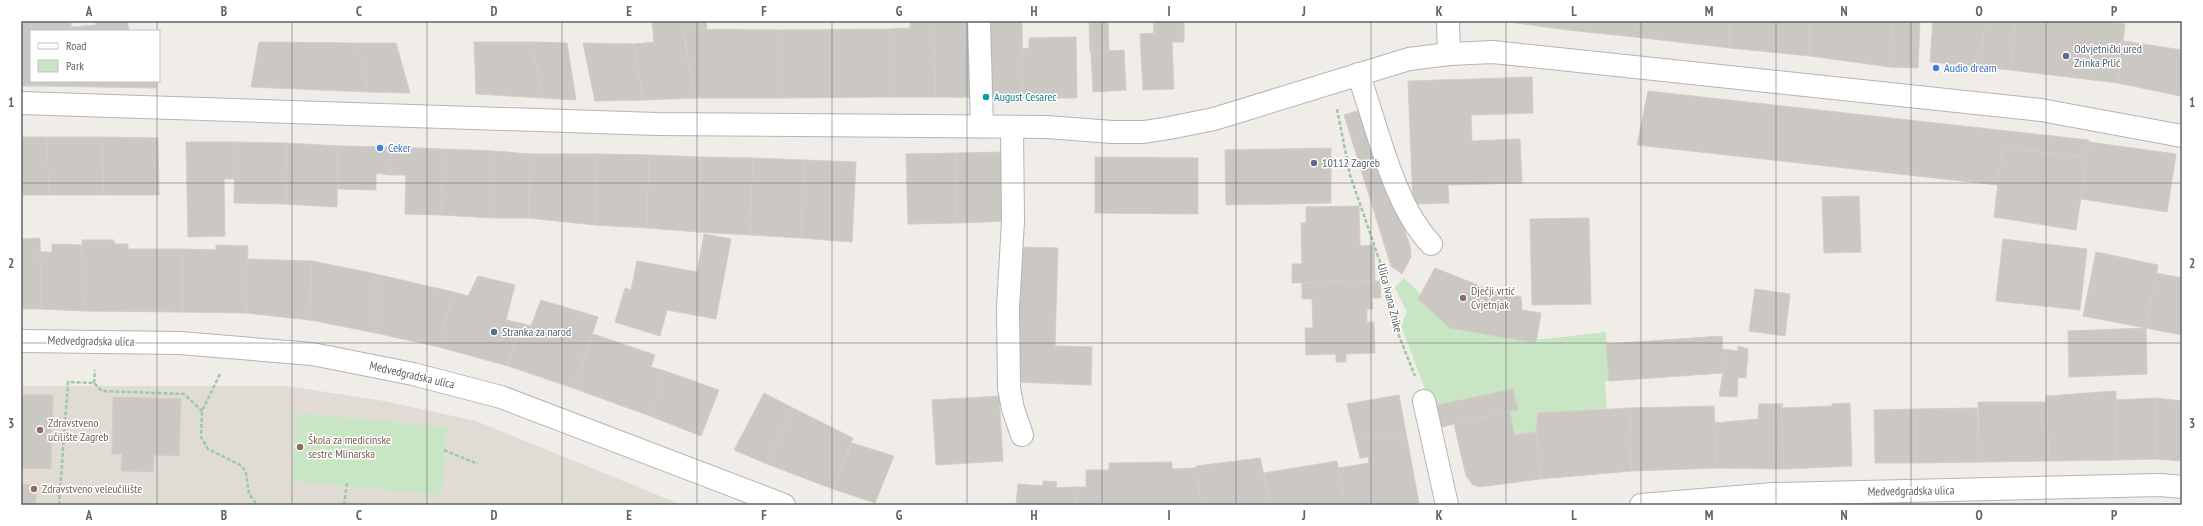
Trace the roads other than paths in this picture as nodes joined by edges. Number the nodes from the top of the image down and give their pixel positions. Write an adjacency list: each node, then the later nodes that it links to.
1 (979, 21): 6 (street)
2 (1448, 21): 3 (street)
3 (1448, 54): 4 (street); 8 (street)
4 (1358, 74): 7 (street); 9 (street)
5 (21, 103): 6 (street)
6 (982, 126): 7 (street)
7 (1012, 127): 12 (street)
8 (2182, 136)
9 (1431, 244)
10 (21, 341): 14 (street, Medvedgradska ulica)
11 (1424, 401): 15 (street)
12 (1022, 435)
13 (2182, 487): 16 (street, Medvedgradska ulica)
14 (784, 505)
15 (1447, 505)
16 (1641, 505)

